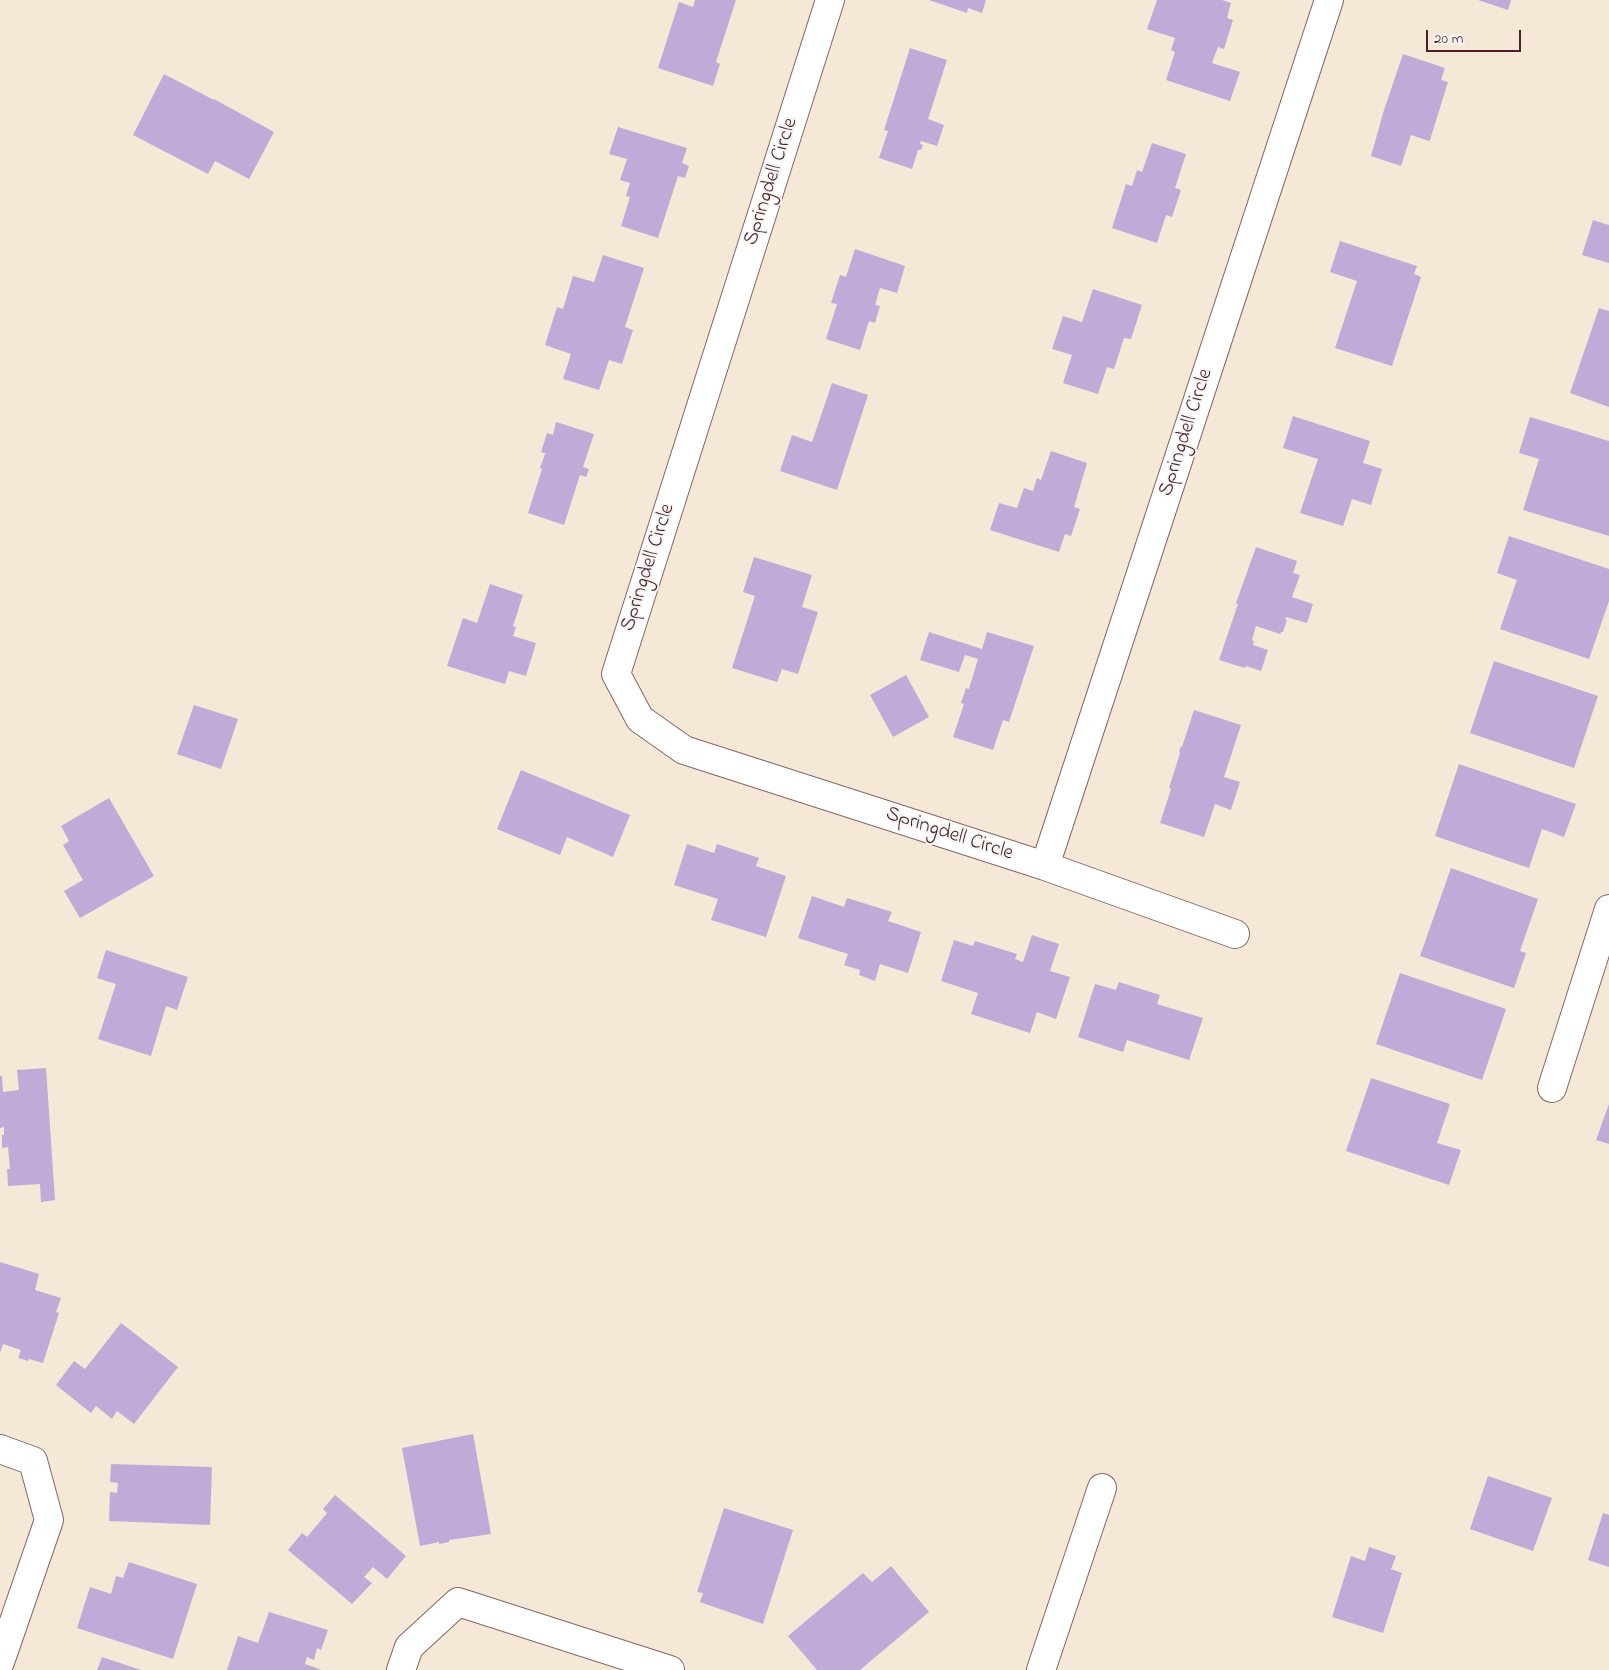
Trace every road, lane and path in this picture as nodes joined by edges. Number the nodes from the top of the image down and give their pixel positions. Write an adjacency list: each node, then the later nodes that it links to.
1 (830, 0): 3 (street, Springdell Circle)
2 (1329, 0): 3 (street, Springdell Circle)
3 (1045, 866): 5 (street, Springdell Circle)
4 (1609, 909): 6 (street)
5 (1235, 934)
6 (1603, 955): 7 (street)
7 (1552, 1088)
8 (0, 1449): 10 (street)
9 (1102, 1488): 13 (street)
10 (0, 1662)
11 (401, 1670): 12 (street)
12 (670, 1670)
13 (1041, 1670)

